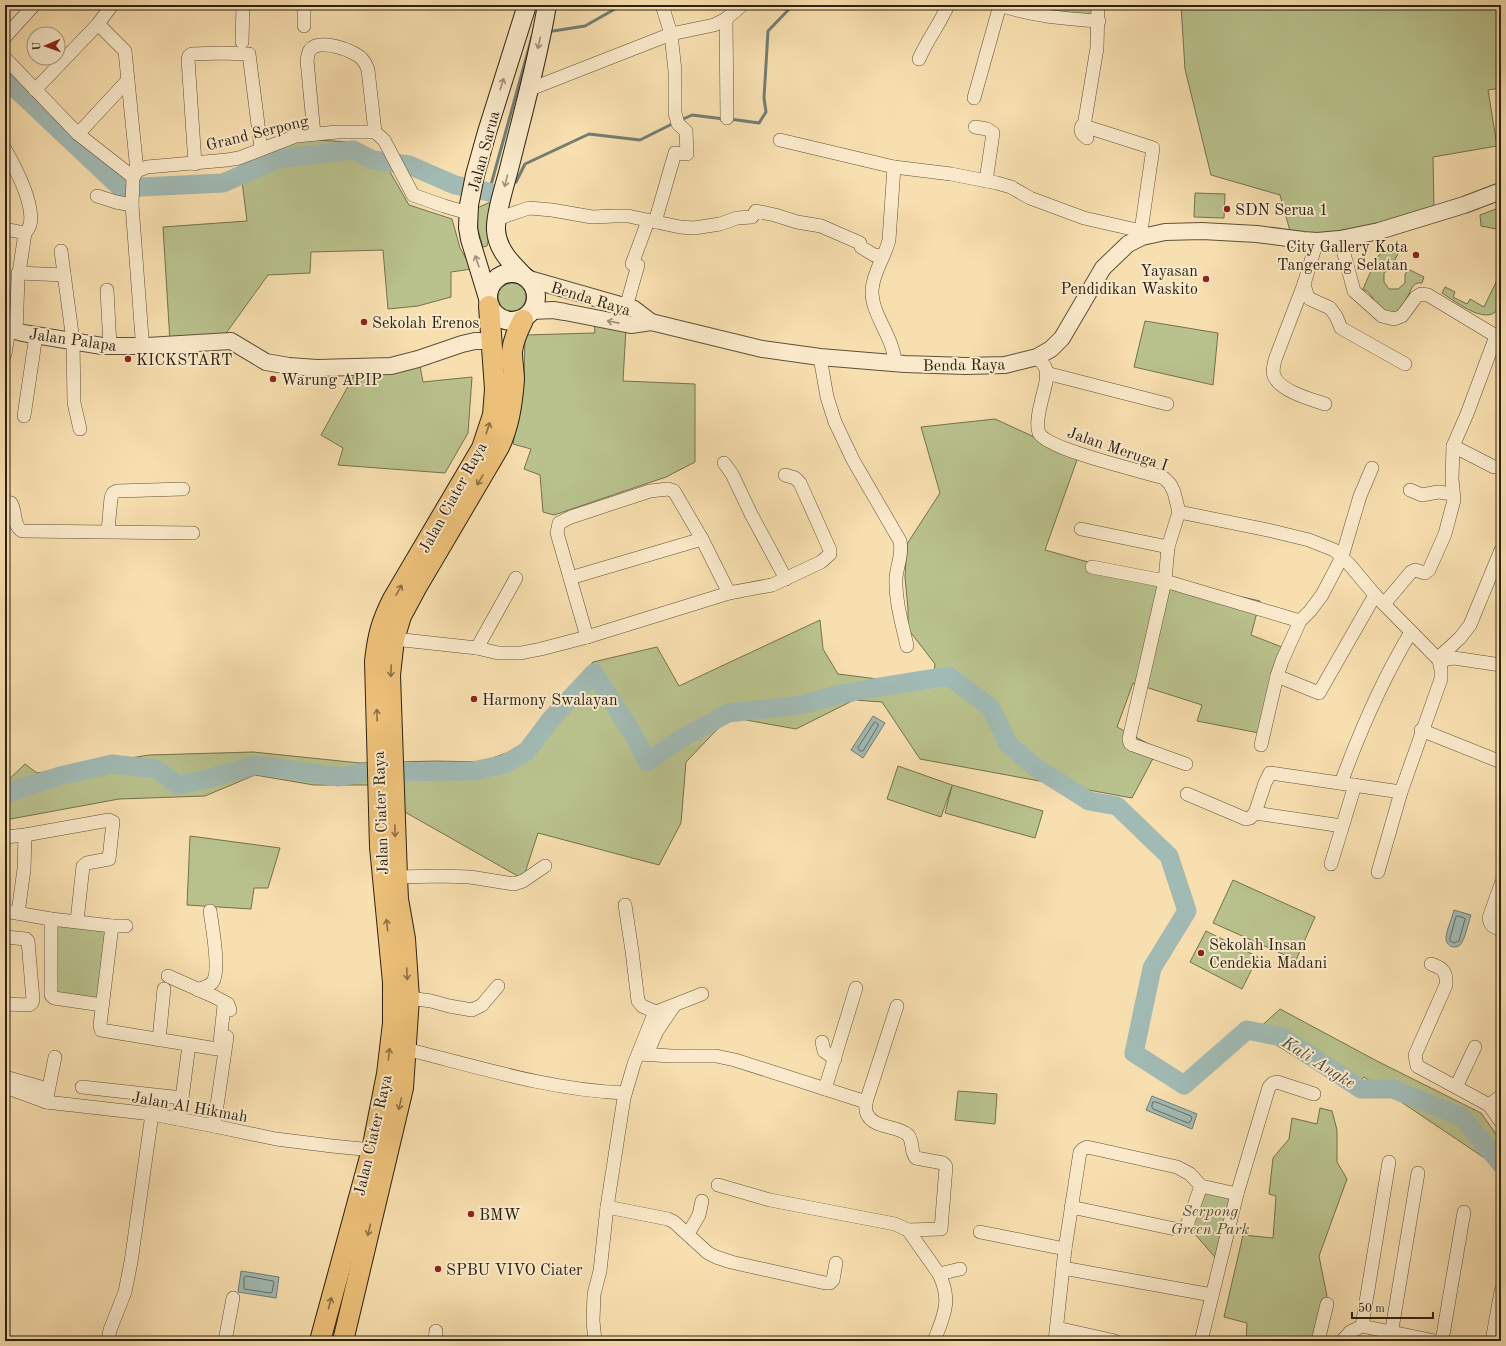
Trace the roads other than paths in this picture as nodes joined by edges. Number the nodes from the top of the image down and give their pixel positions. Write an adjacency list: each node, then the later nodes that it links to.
1 (34, 5): 17 (street)
2 (112, 5): 14 (street)
3 (243, 5): 18 (street)
4 (304, 5): 15 (street)
5 (527, 5): 40 (main road, Jalan Sarua, one-way to 5)
6 (547, 5): 23 (main road, Jalan Sarua, one-way to 23)
7 (662, 5): 16 (street)
8 (742, 5): 12 (street)
9 (948, 5): 20 (street)
10 (1000, 5): 13 (street); 24 (street)
11 (1098, 5): 13 (street)
12 (726, 19): 16 (street); 25 (street)
13 (1099, 22): 45 (street)
14 (98, 24): 21 (street); 22 (street)
15 (304, 26)
16 (671, 34): 23 (street); 42 (street)
17 (5, 37)
18 (242, 42)
19 (5, 58): 22 (street)
20 (918, 59)
21 (128, 80): 28 (street); 35 (street)
22 (35, 90): 28 (street)
23 (528, 90): 41 (main road, Jalan Sarua, one-way to 41)
24 (974, 98)
25 (727, 118)
26 (974, 127): 36 (street)
27 (375, 132): 29 (street, Grand Serpong); 29 (street); 40 (street)
28 (78, 134): 35 (street)
29 (314, 134): 32 (street, Grand Serpong)
30 (780, 140): 34 (street)
31 (5, 148): 44 (street)
32 (261, 148): 33 (street, Grand Serpong); 33 (street)
33 (195, 164): 35 (street, Grand Serpong)
34 (894, 167): 36 (street); 49 (street)
35 (134, 176): 39 (street)
36 (986, 180): 45 (street)
37 (1501, 191): 46 (street, Benda Raya)
38 (97, 196): 39 (street)
39 (132, 203): 61 (street)
40 (469, 209): 55 (main road, Jalan Sarua, one-way to 40)
41 (497, 219): 42 (street); 52 (main road, Jalan Sarua)
42 (652, 222): 49 (street); 56 (street)
43 (5, 229): 44 (street)
44 (25, 233): 50 (street)
45 (1141, 234): 47 (street, Benda Raya); 68 (street, Benda Raya)
46 (1340, 239): 47 (street, Benda Raya); 64 (street)
47 (1317, 241): 53 (street)
48 (61, 251): 51 (street)
49 (883, 256): 69 (street)
50 (18, 273): 51 (street); 59 (street)
51 (64, 275): 62 (street)
52 (526, 277): 55 (main road); 56 (street, Benda Raya); 58 (main road)
53 (1304, 284): 70 (street); 73 (street)
54 (107, 290): 65 (street)
55 (489, 302): 58 (main road); 63 (main road, Jalan Ciater Raya)
56 (626, 307): 57 (street, Benda Raya)
57 (651, 322): 58 (street, Benda Raya, one-way to 58); 67 (street, Benda Raya)
58 (523, 323): 63 (main road); 103 (main road, Jalan Ciater Raya, one-way to 103)
59 (10, 329): 60 (street, Jalan Palapa); 66 (street)
60 (36, 335): 62 (street, Jalan Palapa); 74 (street)
61 (142, 338)
62 (73, 341): 65 (street, Jalan Palapa); 75 (street)
63 (491, 341): 65 (street, Jalan Palapa); 111 (main road, Jalan Ciater Raya, one-way to 63)
64 (1498, 341): 76 (street)
65 (110, 346)
66 (5, 354)
67 (820, 357): 69 (street, Benda Raya); 104 (street)
68 (1037, 357): 69 (street, Benda Raya); 71 (street)
69 (896, 363)
70 (1405, 364)
71 (1046, 373): 72 (street); 85 (street, Jalan Meruga I)
72 (1167, 404)
73 (1325, 404)
74 (24, 416)
75 (80, 429)
76 (1453, 446): 79 (street); 83 (street)
77 (724, 462): 96 (street)
78 (1372, 468): 92 (street)
79 (1494, 468)
80 (785, 475): 96 (street)
81 (183, 489): 87 (street)
82 (1410, 490): 83 (street)
83 (1453, 494): 99 (street)
84 (5, 502): 87 (street)
85 (1179, 512): 90 (street); 92 (street)
86 (1081, 529): 90 (street)
87 (108, 531): 88 (street)
88 (193, 533)
89 (702, 539): 95 (street); 95 (street); 98 (street)
90 (1168, 547): 97 (street)
91 (1501, 550): 106 (street)
92 (1342, 557): 99 (street); 100 (street)
93 (1092, 567): 97 (street)
94 (516, 578): 105 (street)
95 (570, 578): 102 (street)
96 (786, 579): 98 (street)
97 (1165, 580): 100 (street); 113 (street)
98 (729, 593): 102 (street)
99 (1379, 599): 101 (street); 108 (street)
100 (1300, 621): 108 (street)
101 (1411, 632): 106 (street); 114 (street)
102 (587, 637): 105 (street)
103 (394, 639): 105 (street); 111 (main road, Jalan Ciater Raya, one-way to 111)
104 (907, 646)
105 (476, 648)
106 (1439, 660): 107 (street); 109 (street)
107 (1501, 665)
108 (1277, 676): 110 (street)
109 (1422, 730): 112 (street); 117 (street)
110 (1261, 745)
111 (385, 754): 116 (main road, Jalan Ciater Raya)
112 (1501, 762)
113 (1186, 764)
114 (1341, 783): 115 (street); 119 (street)
115 (1355, 785): 117 (street); 120 (street)
116 (386, 791): 126 (main road, Jalan Ciater Raya, one-way to 126); 173 (main road, Jalan Ciater Raya, one-way to 116)
117 (1401, 792): 125 (street)
118 (1187, 794): 119 (street)
119 (1255, 813): 120 (street)
120 (1342, 826): 123 (street)
121 (25, 835): 122 (street); 130 (street); 132 (street)
122 (5, 837)
123 (1330, 864)
124 (545, 866): 126 (street)
125 (1378, 872)
126 (397, 877): 142 (main road, Jalan Ciater Raya, one-way to 142)
127 (1501, 884): 135 (street)
128 (625, 905): 148 (street)
129 (210, 911): 140 (street)
130 (11, 912): 131 (street)
131 (51, 919): 132 (street); 144 (street)
132 (77, 921): 133 (street)
133 (112, 926): 134 (street); 144 (street)
134 (126, 926)
135 (1501, 930)
136 (5, 937): 143 (street)
137 (1431, 964): 160 (street)
138 (498, 986): 142 (street)
139 (856, 988): 156 (street)
140 (198, 990): 149 (street); 172 (street)
141 (702, 994): 146 (street)
142 (408, 998): 153 (main road, Jalan Ciater Raya)
143 (5, 1004)
144 (102, 1005): 149 (street)
145 (224, 1006): 151 (street)
146 (674, 1006): 148 (street); 154 (street)
147 (897, 1006): 167 (street)
148 (656, 1012): 154 (street)
149 (159, 1040): 151 (street)
150 (822, 1042): 156 (street)
151 (189, 1045): 166 (street)
152 (1475, 1047): 160 (street)
153 (406, 1049): 162 (street); 199 (main road, Jalan Ciater Raya, one-way to 199)
154 (643, 1054): 161 (street); 162 (street)
155 (55, 1057): 164 (street)
156 (834, 1059): 161 (street)
157 (5, 1077): 164 (street)
158 (5, 1087): 164 (street, Jalan Al Hikmah)
159 (82, 1087): 166 (street)
160 (1456, 1087): 168 (street)
161 (825, 1089): 167 (street)
162 (625, 1093): 180 (street)
163 (1314, 1094): 178 (street)
164 (47, 1096): 169 (street, Jalan Al Hikmah)
165 (1501, 1096): 168 (street)
166 (182, 1098): 170 (street)
167 (866, 1102): 183 (street)
168 (1490, 1105): 171 (street)
169 (152, 1114): 170 (street, Jalan Al Hikmah); 200 (street)
170 (178, 1119): 172 (street, Jalan Al Hikmah)
171 (1501, 1122)
172 (214, 1126): 173 (street, Jalan Al Hikmah)
173 (372, 1150): 196 (main road, Jalan Ciater Raya, one-way to 173)
174 (1389, 1162): 195 (street)
175 (1418, 1173): 198 (street)
176 (718, 1185): 183 (street)
177 (1201, 1186): 178 (street); 181 (street); 181 (street)
178 (1237, 1194): 192 (street)
179 (702, 1201): 185 (street)
180 (607, 1207): 185 (street); 202 (street)
181 (1071, 1207): 186 (street)
182 (1464, 1212): 209 (street)
183 (908, 1230): 190 (street)
184 (980, 1232): 186 (street)
185 (688, 1234): 187 (street)
186 (1065, 1249): 188 (street)
187 (836, 1263)
188 (1063, 1268): 192 (street); 197 (street)
189 (960, 1269): 190 (street)
190 (939, 1274): 203 (street)
191 (1501, 1291): 210 (street)
192 (1212, 1295): 205 (street)
193 (233, 1298): 201 (street)
194 (1328, 1304): 206 (street)
195 (1362, 1326): 198 (street); 207 (street)
196 (322, 1335): 199 (main road)
197 (1056, 1335): 204 (street)
198 (1391, 1337): 208 (street)
199 (344, 1338)
200 (108, 1341)
201 (225, 1341)
202 (595, 1341)
203 (934, 1341)
204 (1115, 1341)
205 (1201, 1341)
206 (1318, 1341)
207 (1342, 1341)
208 (1435, 1341)
209 (1442, 1341)
210 (1492, 1341)

